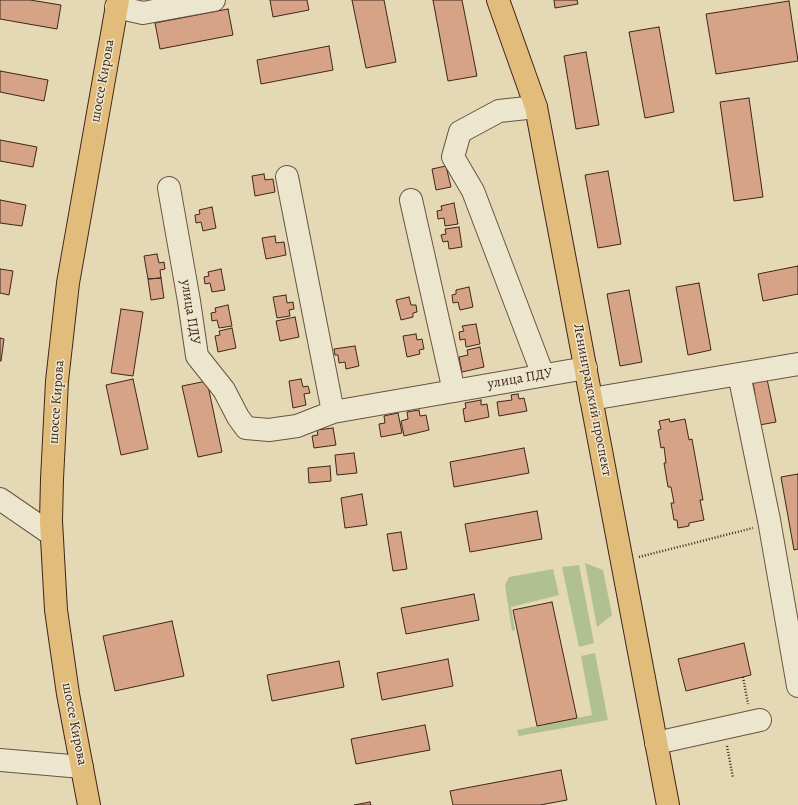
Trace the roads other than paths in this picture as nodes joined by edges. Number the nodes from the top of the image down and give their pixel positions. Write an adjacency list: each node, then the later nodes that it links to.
1 (214, 0): 3 (street)
2 (498, 0): 4 (main road, Ленинградский проспект)
3 (117, 4): 16 (main road, шоссе Кирова)
4 (536, 106): 9 (main road, Ленинградский проспект); 11 (street)
5 (287, 177): 14 (street)
6 (169, 188): 14 (street, улица ПДУ)
7 (410, 200): 12 (street)
8 (798, 364): 10 (street)
9 (586, 368): 11 (street, улица ПДУ); 13 (main road, Ленинградский проспект)
10 (739, 374): 13 (street); 17 (street)
11 (543, 375): 12 (street, улица ПДУ)
12 (454, 391): 14 (street, улица ПДУ)
13 (592, 399): 19 (main road, Ленинградский проспект)
14 (332, 412)
15 (0, 499): 16 (street)
16 (51, 534): 21 (main road, шоссе Кирова)
17 (798, 686)
18 (755, 721): 19 (street)
19 (656, 743): 23 (main road, Ленинградский проспект)
20 (0, 760): 21 (street)
21 (82, 767): 22 (main road, шоссе Кирова)
22 (89, 805)
23 (668, 805)

